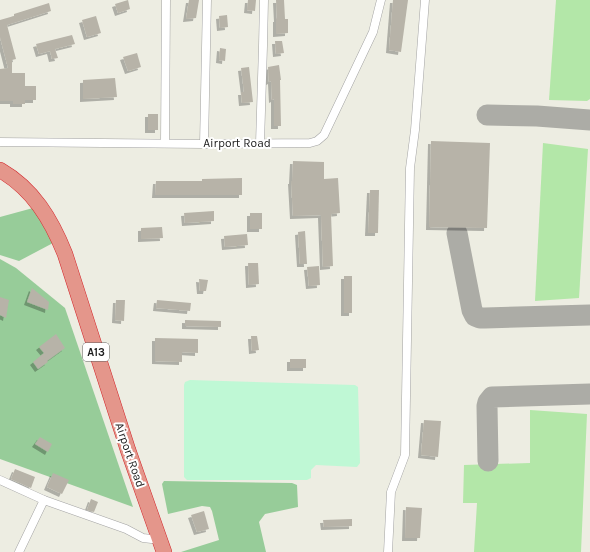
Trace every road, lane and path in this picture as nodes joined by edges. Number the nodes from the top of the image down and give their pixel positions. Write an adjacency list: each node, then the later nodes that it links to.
1 (166, 0): 7 (street)
2 (207, 0): 9 (street)
3 (264, 0): 8 (street)
4 (381, 0): 8 (street, Airport Road)
5 (424, 0): 15 (street)
6 (0, 142): 7 (street, Airport Road)
7 (165, 143): 9 (street, Airport Road)
8 (260, 143): 9 (street, Airport Road)
9 (204, 144)
10 (0, 170): 13 (highway, Airport Road / A13)
11 (0, 480): 12 (street)
12 (44, 500): 13 (street); 14 (street)
13 (162, 546)
14 (19, 552)
15 (388, 552)

